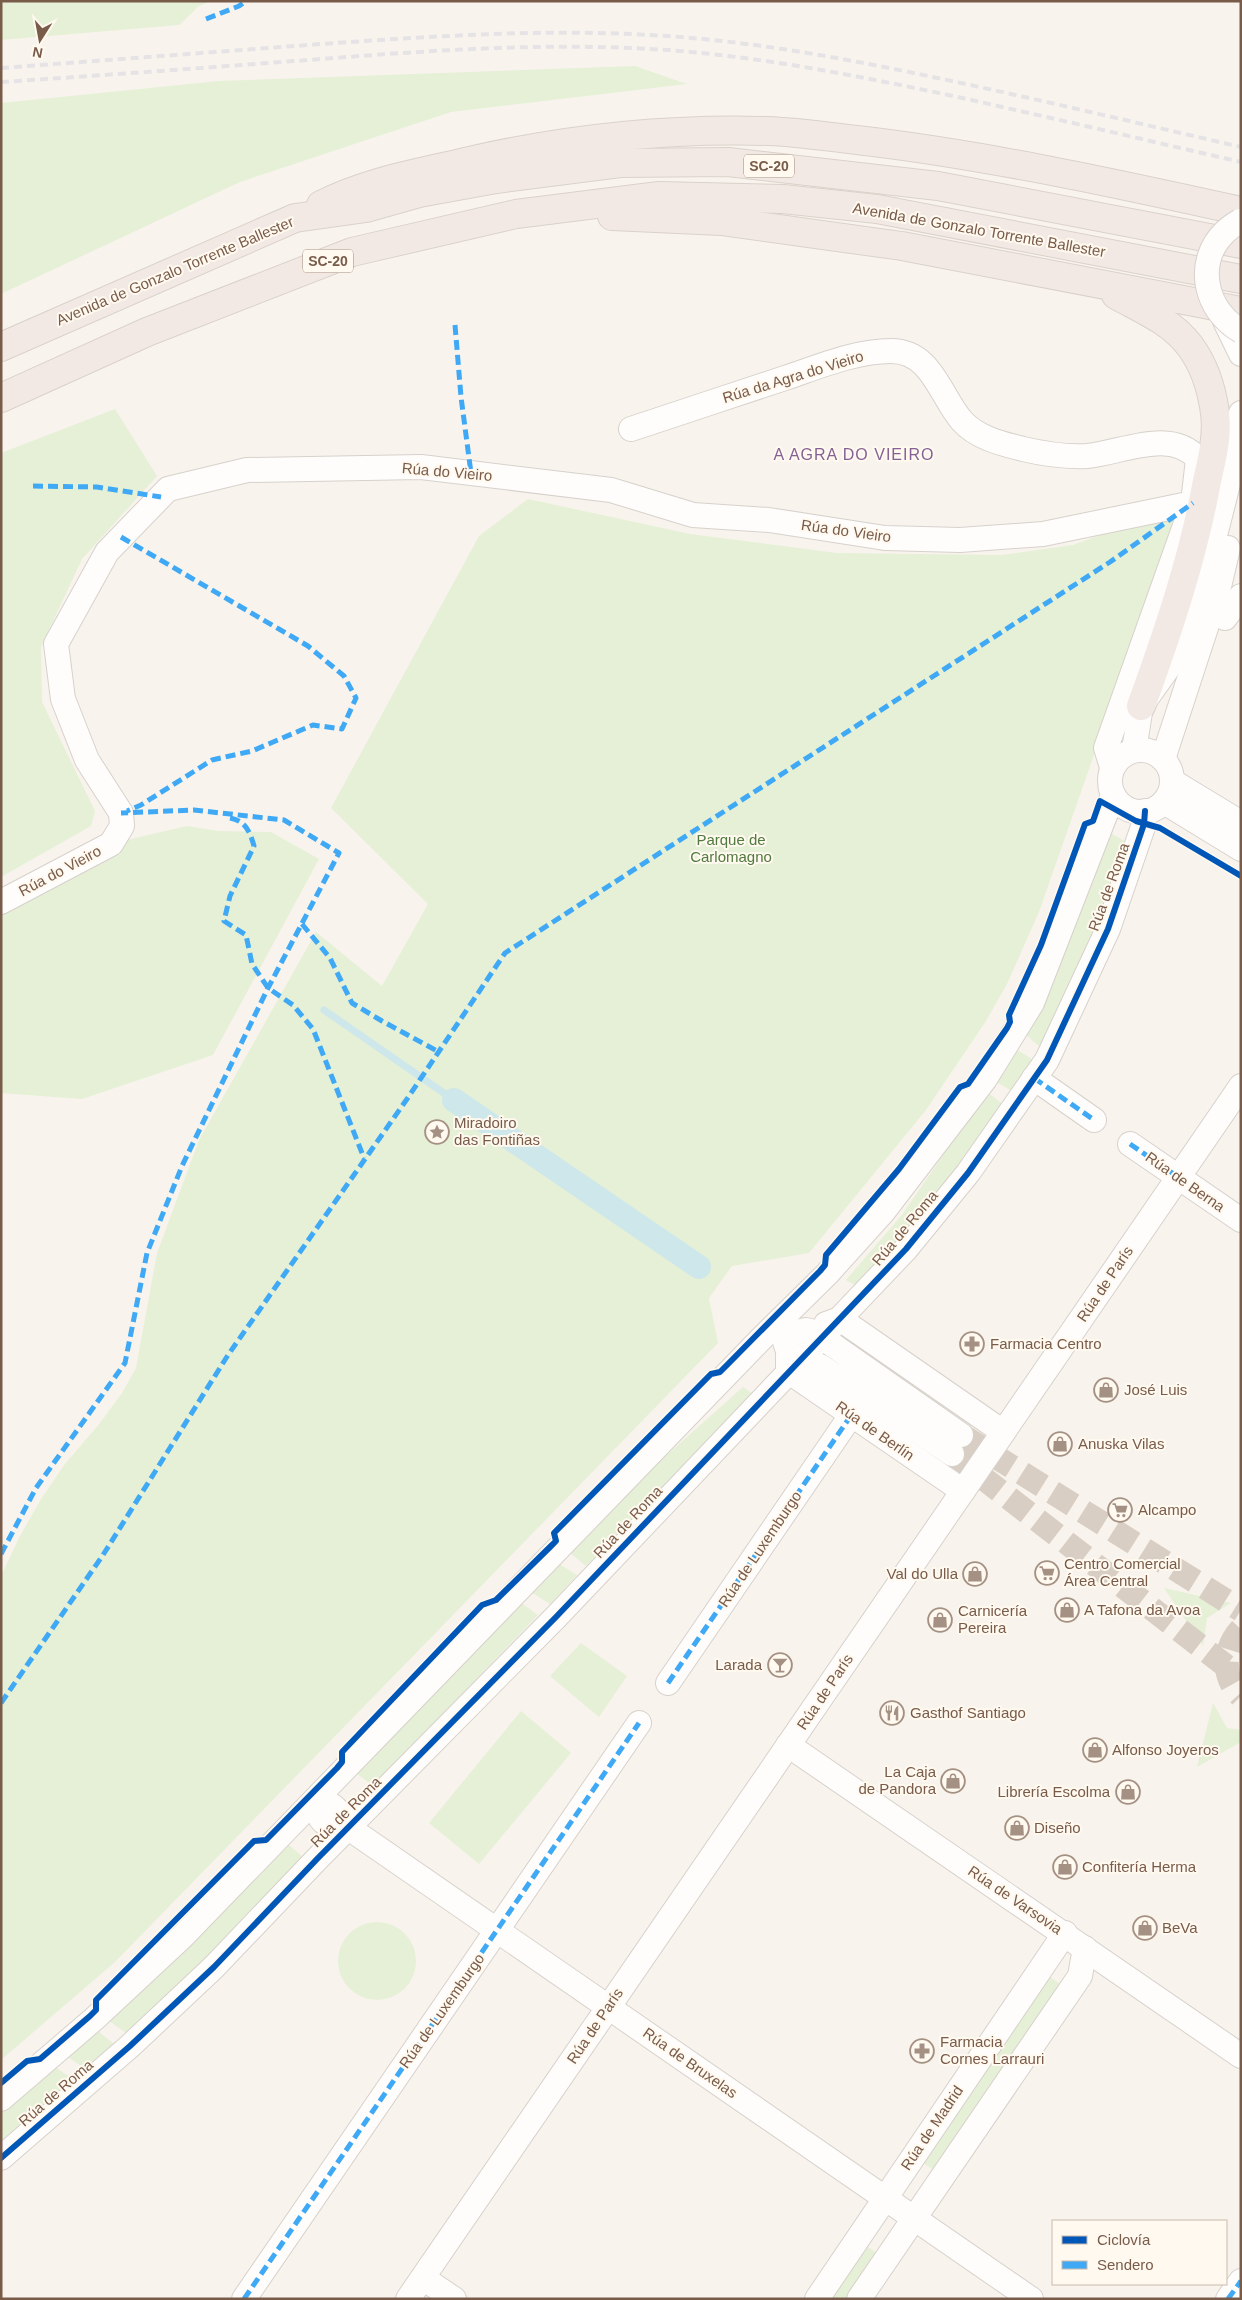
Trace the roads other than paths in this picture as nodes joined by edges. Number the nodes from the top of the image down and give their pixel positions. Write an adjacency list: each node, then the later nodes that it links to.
1 (1241, 211): 3 (highway)
2 (516, 214): 6 (highway, Avenida de Gonzalo Torrente Ballester / SC-20); 7 (highway); 11 (highway, Avenida de Gonzalo Torrente Ballester / SC-20)
3 (295, 218): 5 (highway, Avenida de Gonzalo Torrente Ballester / SC-20); 9 (highway, Avenida de Gonzalo Torrente Ballester / SC-20)
4 (1241, 221): 8 (street, bridge)
5 (1241, 244)
6 (1241, 279)
7 (1092, 283): 8 (highway); 19 (highway)
8 (1236, 321): 10 (street)
9 (1, 347)
10 (1241, 354)
11 (1, 398)
12 (1241, 413): 14 (street, Rúa de Roma)
13 (631, 429): 15 (street, Rúa da Agra do Vieiro)
14 (1234, 491): 19 (street, Rúa de Roma); 20 (street, Rúa de Roma)
15 (1193, 502): 19 (street, Rúa de Roma); 28 (street, Rúa do Vieiro)
16 (1241, 564): 18 (street, Rúa de Roma)
17 (1241, 596): 18 (street)
18 (1225, 618): 20 (street, Rúa de Roma)
19 (1129, 711): 21 (street, Rúa de Roma); 23 (street, Rúa de Roma)
20 (1178, 719): 22 (street, Rúa de Roma)
21 (1134, 750): 22 (street); 23 (street)
22 (1163, 759): 25 (street)
23 (1112, 768): 24 (street, Rúa de Roma)
24 (1113, 795): 25 (street); 34 (street, Rúa de Roma)
25 (1160, 798): 26 (street); 27 (street); 29 (street, Rúa de Roma)
26 (1241, 823)
27 (1241, 850)
28 (1, 902)
29 (1034, 1078): 31 (street); 36 (street, Rúa de Roma)
30 (1241, 1086): 33 (street, Rúa de París)
31 (1094, 1120)
32 (1130, 1144): 33 (street, Rúa de Berna)
33 (1178, 1177): 35 (street, Rúa de Berna); 39 (street, Rúa de París)
34 (899, 1192): 37 (street, Rúa de Roma); 40 (street, Rúa de Roma)
35 (1241, 1220)
36 (840, 1319): 37 (street, Rúa de Roma); 39 (street)
37 (799, 1347): 37 (street, Rúa de Berlín); 38 (street, Rúa de Berlín); 40 (street, Rúa de Roma); 46 (street, Rúa de Roma)
38 (852, 1414): 41 (street, Rúa de Berlín); 42 (street, Rúa de Luxemburgo)
39 (1003, 1432): 41 (street, Rúa de París)
40 (647, 1458): 45 (street, Rúa de Roma)
41 (963, 1491): 44 (street, Rúa de París)
42 (668, 1683)
43 (640, 1723): 47 (street, Rúa de Luxemburgo)
44 (788, 1745): 48 (street, Rúa de Varsovia); 50 (street, Rúa de París)
45 (316, 1800): 46 (street, Rúa de Roma); 52 (street, Rúa de Roma)
46 (349, 1828): 47 (street, Rúa de Bruxelas); 53 (street, Rúa de Roma)
47 (497, 1930): 50 (street, Rúa de Bruxelas); 58 (street, Rúa de Luxemburgo)
48 (1065, 1933): 49 (street, Rúa de Varsovia); 54 (street, Rúa de Madrid)
49 (1085, 1948): 51 (street, Rúa de Varsovia); 55 (street)
50 (608, 2007): 54 (street, Rúa de Bruxelas); 56 (street, Rúa de París)
51 (1241, 2056)
52 (1, 2099)
53 (1, 2158)
54 (885, 2198): 55 (street, Rúa de Bruxelas); 61 (street, Rúa de Madrid)
55 (914, 2219): 62 (street); 63 (street, Rúa de Bruxelas)
56 (423, 2278): 59 (street, Rúa de París); 60 (street)
57 (1241, 2281): 64 (street)
58 (244, 2299)
59 (408, 2299)
60 (454, 2299)
61 (817, 2299)
62 (859, 2299)
63 (1031, 2299)
64 (1228, 2299)

